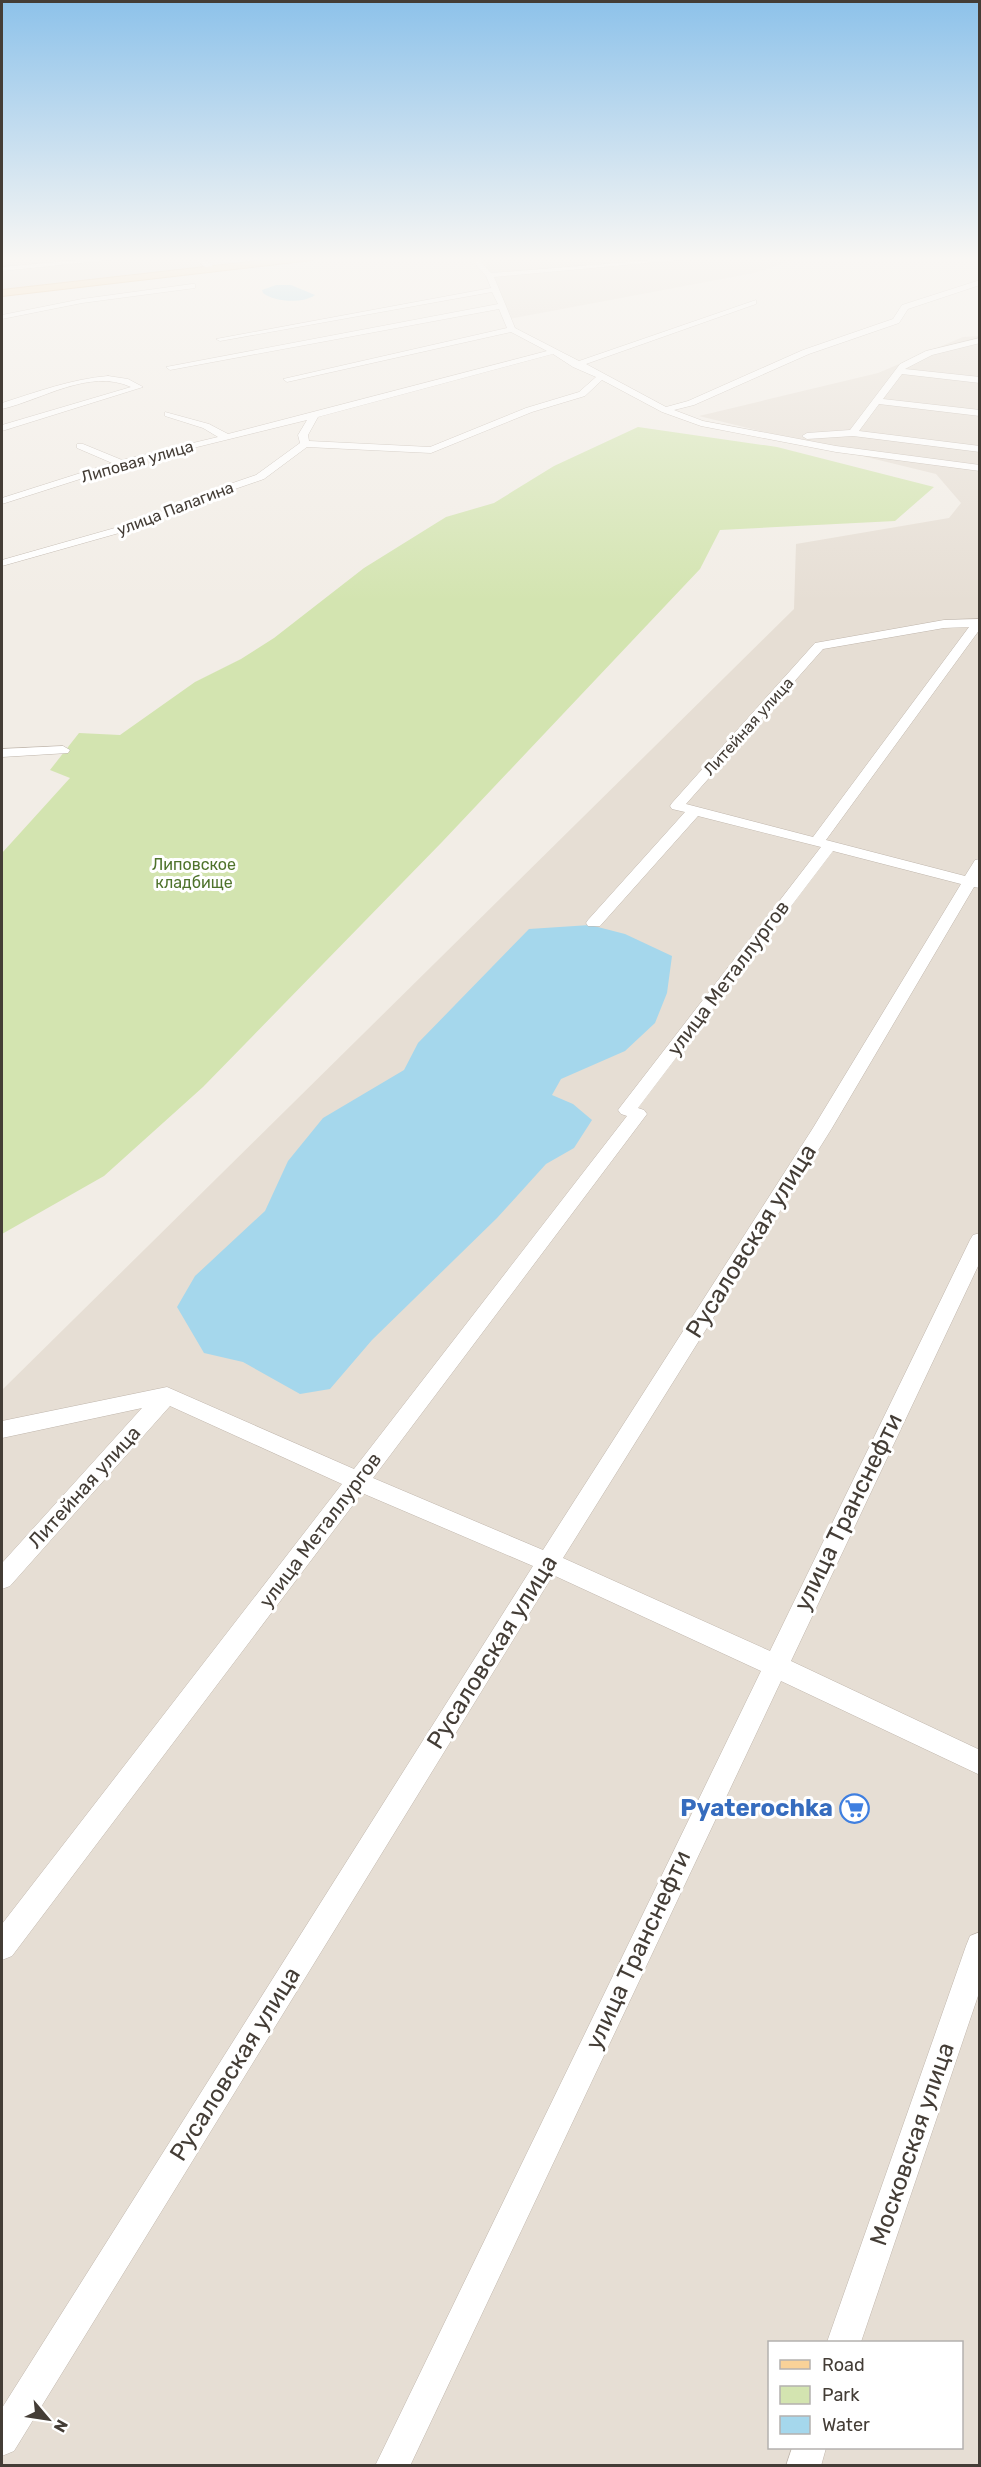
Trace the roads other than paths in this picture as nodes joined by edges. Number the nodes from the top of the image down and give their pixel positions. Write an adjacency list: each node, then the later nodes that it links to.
1 (318, 372): 8 (street)
2 (475, 372): 15 (street, Липовая улица)
3 (589, 372): 7 (street)
4 (759, 372): 12 (street)
5 (899, 372): 10 (street)
6 (910, 372): 9 (street)
7 (600, 378): 12 (street); 20 (street)
8 (287, 379)
9 (980, 380)
10 (877, 401): 13 (street); 17 (street)
11 (2, 406): 16 (street)
12 (665, 411): 19 (street)
13 (980, 413)
14 (168, 414): 18 (street)
15 (315, 414): 18 (street, Липовая улица); 20 (street)
16 (2, 428)
17 (853, 433): 19 (street); 22 (street)
18 (226, 437): 23 (street, Липовая улица)
19 (799, 439): 24 (street)
20 (305, 444): 26 (street, улица Палагина)
21 (80, 446): 23 (street)
22 (980, 450)
23 (121, 464): 25 (street, Липовая улица)
24 (980, 468)
25 (2, 501)
26 (2, 563)
27 (979, 623): 30 (street, Литейная улица); 31 (street, улица Металлургов)
28 (63, 750): 29 (street)
29 (2, 753)
30 (694, 810): 31 (street); 33 (street)
31 (823, 844): 32 (street); 37 (street, улица Металлургов)
32 (976, 876): 38 (street, Русаловская улица)
33 (594, 923)
34 (980, 1240): 40 (street, улица Транснефти)
35 (167, 1395): 36 (street); 37 (street); 39 (street, Литейная улица)
36 (2, 1429)
37 (358, 1481): 38 (street); 43 (street, улица Металлургов)
38 (548, 1562): 40 (street); 45 (street, Русаловская улица)
39 (2, 1579)
40 (774, 1665): 41 (street); 47 (street, улица Транснефти)
41 (980, 1763)
42 (980, 1946): 44 (street, Московская улица)
43 (2, 1947)
44 (845, 2341)
45 (2, 2439)
46 (809, 2449): 48 (street)
47 (392, 2466)
48 (803, 2466)

